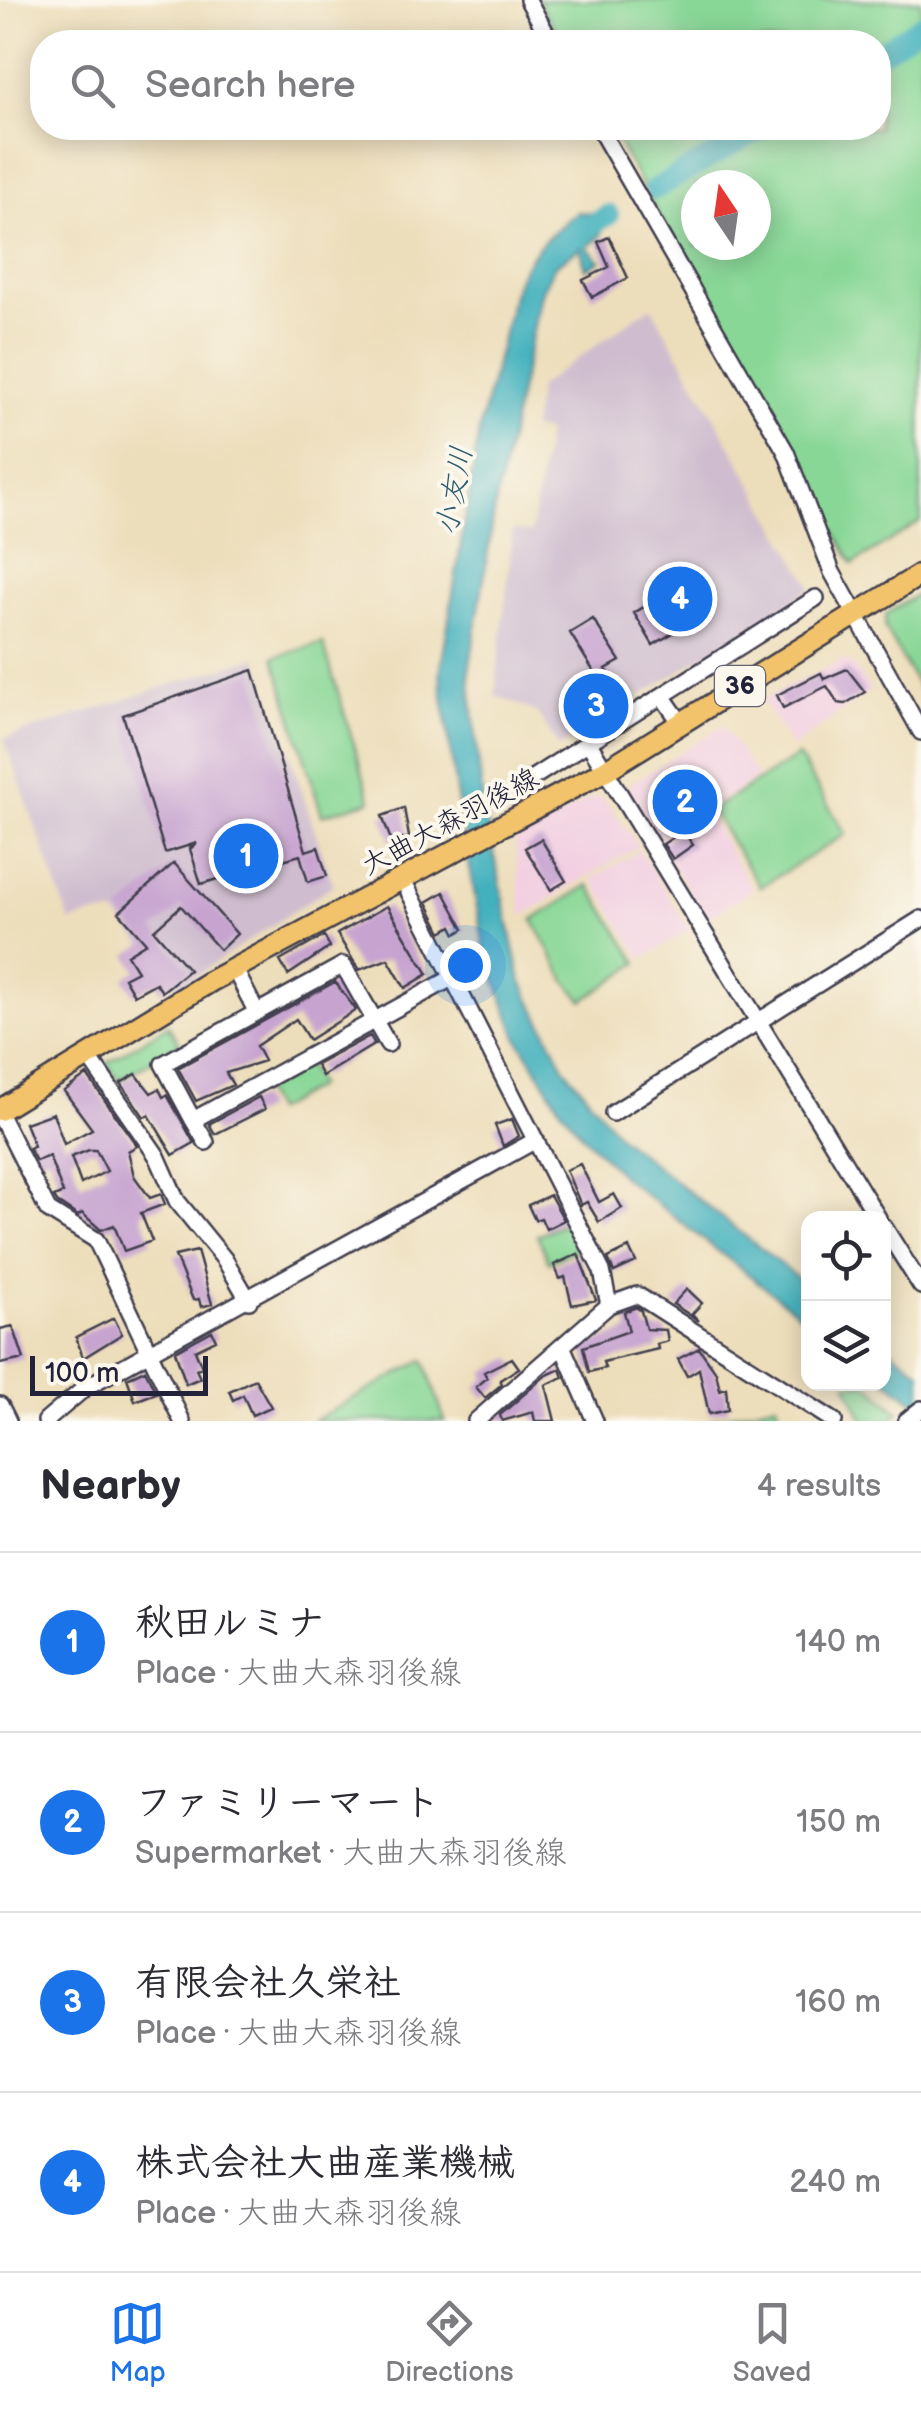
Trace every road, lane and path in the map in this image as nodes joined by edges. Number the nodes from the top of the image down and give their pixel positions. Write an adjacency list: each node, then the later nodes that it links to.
1 (528, 0): 2 (street)
2 (545, 30)
3 (606, 140): 6 (street)
4 (921, 574): 6 (main road, 大曲大森羽後線 / 36)
5 (816, 598): 7 (street)
6 (855, 615): 8 (main road, 大曲大森羽後線 / 36); 9 (street)
7 (662, 696): 8 (street); 10 (street)
8 (681, 723): 11 (main road, 大曲大森羽後線 / 36)
9 (921, 732)
10 (588, 742): 11 (street); 12 (street)
11 (606, 770): 13 (main road, 大曲大森羽後線 / 36); 19 (street)
12 (526, 782)
13 (403, 880): 15 (main road, 大曲大森羽後線 / 36); 16 (street)
14 (921, 919): 19 (street)
15 (234, 968): 17 (street); 21 (main road, 大曲大森羽後線 / 36)
16 (450, 979): 18 (street); 25 (street)
17 (256, 1011): 18 (street); 24 (street)
18 (373, 1020): 20 (street); 24 (street)
19 (755, 1022): 22 (street); 27 (street)
20 (388, 1044)
21 (90, 1059): 23 (main road, 大曲大森羽後線 / 36); 30 (street)
22 (612, 1112)
23 (0, 1113): 33 (street)
24 (193, 1120): 26 (street)
25 (536, 1140): 30 (street); 31 (street)
26 (206, 1142)
27 (874, 1211)
28 (891, 1237): 29 (street)
29 (921, 1286)
30 (249, 1301): 33 (street)
31 (610, 1305): 32 (street); 40 (street)
32 (563, 1348): 38 (street); 39 (street)
33 (151, 1354): 36 (street); 37 (street)
34 (0, 1405): 35 (street)
35 (8, 1421)
36 (46, 1421)
37 (182, 1421)
38 (476, 1421)
39 (595, 1421)
40 (834, 1421)

